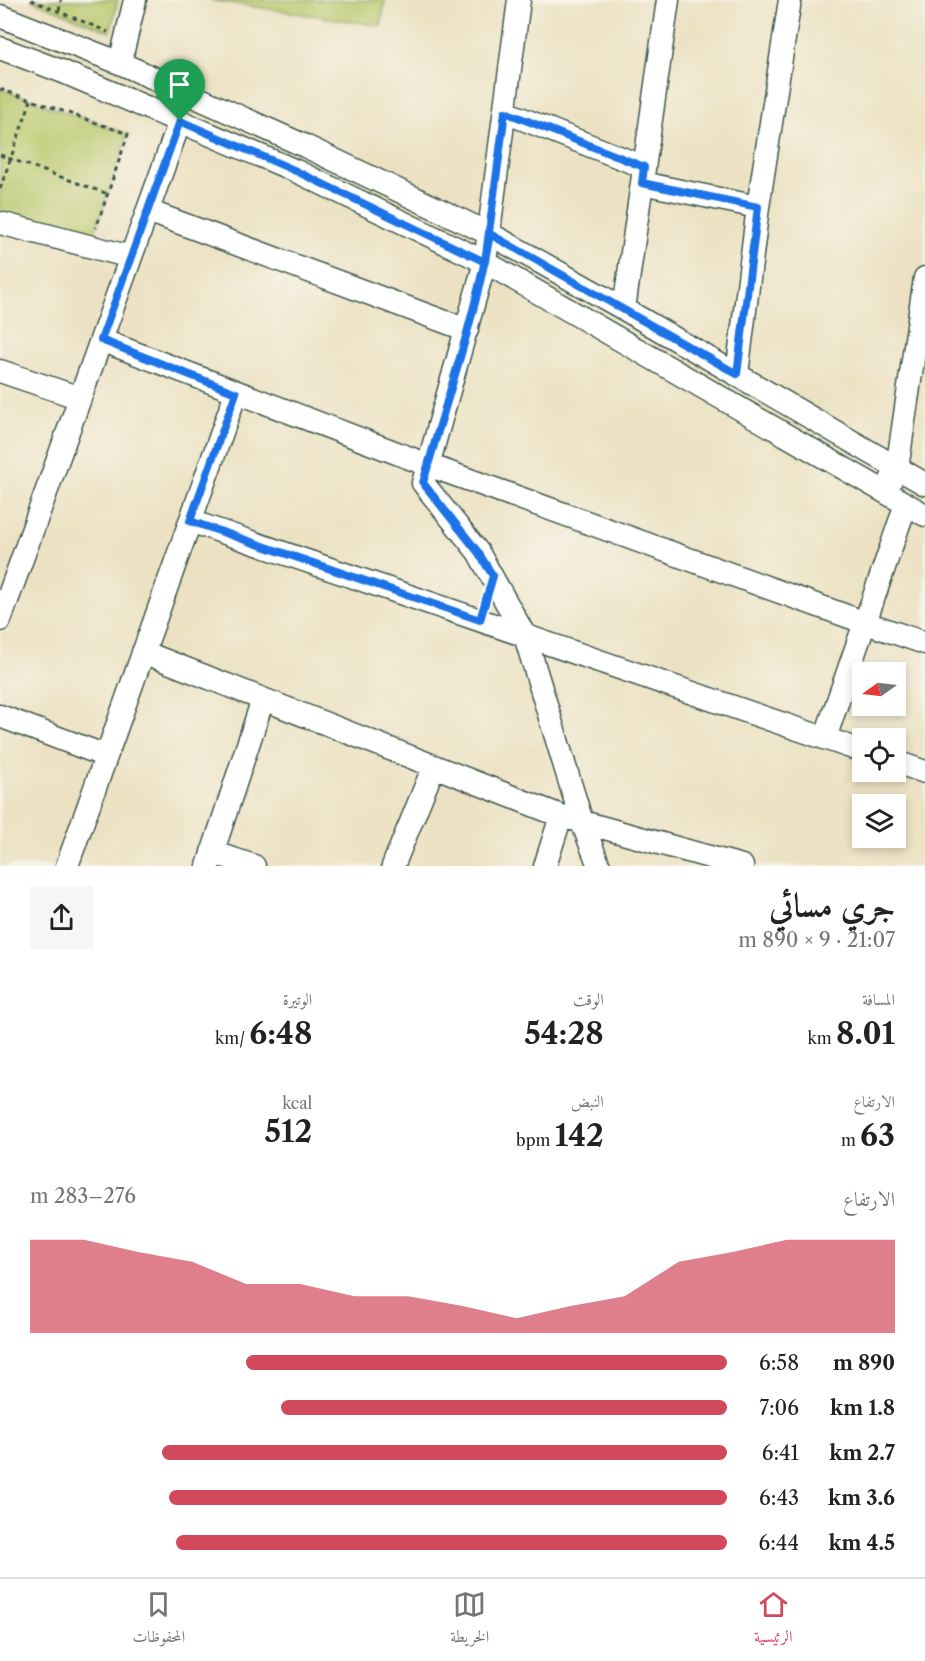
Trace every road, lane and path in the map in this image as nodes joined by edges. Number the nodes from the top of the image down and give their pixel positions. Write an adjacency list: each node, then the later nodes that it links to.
1 (31, 0): 7 (path)
2 (61, 0): 7 (path)
3 (135, 0): 11 (street)
4 (519, 0): 14 (street)
5 (668, 0): 18 (street)
6 (790, 0): 21 (street)
7 (59, 11): 9 (path)
8 (0, 16): 11 (street)
9 (110, 32)
10 (0, 48): 15 (street)
11 (120, 63): 24 (street)
12 (0, 89): 13 (path)
13 (31, 100): 17 (path); 20 (path)
14 (505, 112): 18 (street); 24 (street)
15 (180, 121): 22 (street); 27 (street)
16 (0, 155): 17 (path)
17 (10, 159): 19 (path); 20 (path)
18 (643, 175): 21 (street); 29 (street)
19 (0, 189)
20 (108, 194): 25 (path)
21 (758, 207): 34 (street)
22 (148, 211): 26 (street); 30 (street)
23 (0, 223): 26 (street)
24 (490, 234): 27 (street); 29 (street)
25 (93, 235)
26 (131, 257): 32 (street)
27 (485, 262): 30 (street); 40 (street)
28 (925, 278): 31 (street)
29 (624, 309): 34 (street)
30 (467, 330): 37 (street)
31 (921, 333): 38 (street)
32 (101, 340): 35 (street); 36 (street)
33 (0, 371): 36 (street)
34 (737, 374): 38 (street)
35 (236, 393): 37 (street); 42 (street)
36 (80, 398): 44 (street)
37 (428, 465): 43 (street); 46 (street)
38 (897, 469): 39 (street); 40 (street)
39 (925, 484)
40 (885, 492): 41 (street)
41 (916, 509): 46 (street)
42 (190, 521): 45 (street); 49 (street)
43 (493, 576): 45 (street); 47 (street)
44 (0, 620)
45 (480, 620): 47 (street)
46 (866, 623): 48 (street); 52 (street)
47 (525, 636): 52 (street); 58 (street)
48 (925, 643)
49 (143, 652): 50 (street); 54 (street)
50 (263, 699): 56 (street); 59 (street)
51 (0, 716): 54 (street)
52 (825, 738): 53 (street)
53 (852, 747)
54 (106, 756): 60 (street)
55 (906, 765): 57 (street)
56 (434, 766): 58 (street); 62 (street)
57 (925, 772)
58 (572, 819): 63 (street); 64 (street); 65 (street)
59 (210, 859): 61 (street)
60 (67, 866)
61 (254, 866)
62 (393, 866)
63 (545, 866)
64 (599, 866)
65 (742, 866)

